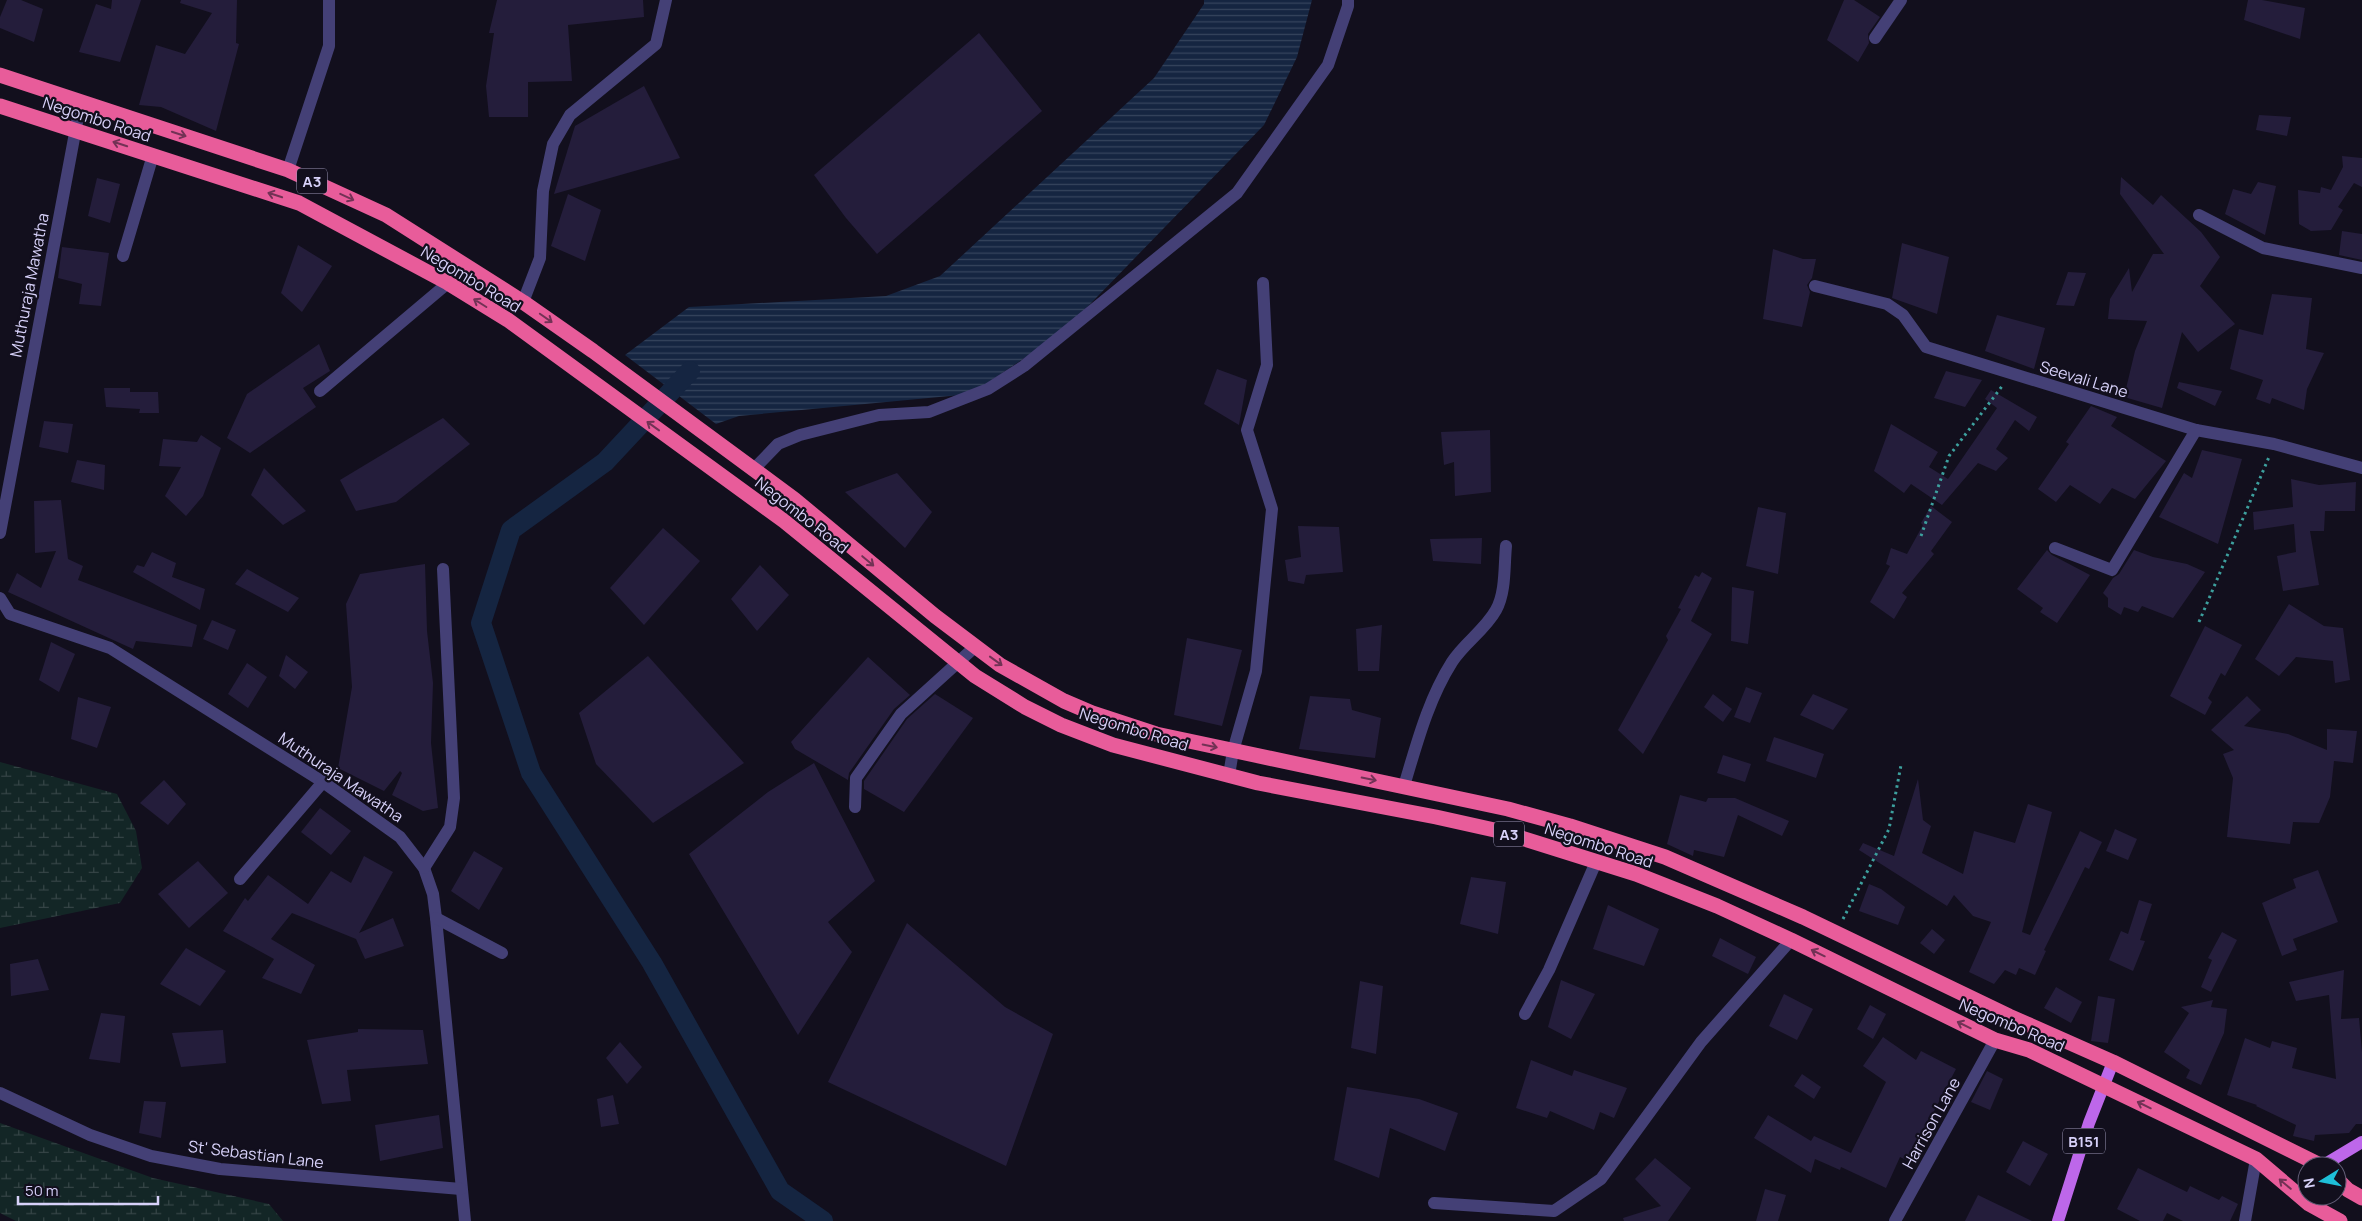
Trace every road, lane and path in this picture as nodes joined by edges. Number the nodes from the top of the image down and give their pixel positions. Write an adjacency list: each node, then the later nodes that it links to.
1 (330, 0): 11 (street)
2 (666, 0): 18 (street)
3 (1348, 0): 24 (street)
4 (1901, 0): 5 (street)
5 (1875, 38)
6 (0, 75): 7 (highway, Negombo Road / A3)
7 (82, 101): 9 (street, Muthuraja Mawatha); 11 (highway, Negombo Road / A3, one-way to 11)
8 (0, 106): 9 (highway, Negombo Road / A3)
9 (75, 129): 10 (highway, Negombo Road / A3, one-way to 9); 25 (street, Muthuraja Mawatha)
10 (153, 155): 13 (street); 15 (highway, Negombo Road / A3, one-way to 10)
11 (288, 170): 18 (highway, Negombo Road / A3, one-way to 18)
12 (2199, 215): 14 (street)
13 (123, 256)
14 (2362, 268)
15 (448, 283): 20 (street); 34 (highway, Negombo Road / A3, one-way to 15)
16 (1263, 283): 35 (street)
17 (1815, 286): 19 (street, Seevali Lane)
18 (523, 302): 24 (highway, Negombo Road / A3, one-way to 24)
19 (2011, 374): 21 (street, Seevali Lane); 27 (path)
20 (320, 391)
21 (2196, 430): 22 (street, Seevali Lane); 29 (street)
22 (2274, 444): 23 (street, Seevali Lane); 32 (path)
23 (2362, 468)
24 (753, 470): 33 (highway, Negombo Road / A3, one-way to 33)
25 (5, 472): 26 (street, Muthuraja Mawatha)
26 (0, 534)
27 (1921, 536)
28 (1506, 546): 39 (street)
29 (2055, 548)
30 (443, 569): 42 (street)
31 (0, 598): 38 (street, Muthuraja Mawatha)
32 (2199, 622)
33 (976, 646): 34 (street); 35 (highway, Negombo Road / A3, one-way to 35)
34 (959, 663): 37 (highway, Negombo Road / A3); 40 (street)
35 (1233, 751): 37 (street); 39 (highway, Negombo Road / A3, one-way to 39)
36 (1901, 765): 45 (path)
37 (1229, 775): 41 (highway, Negombo Road / A3)
38 (323, 782): 42 (street, Muthuraja Mawatha); 43 (street)
39 (1404, 786): 45 (highway, Negombo Road / A3)
40 (855, 807)
41 (1596, 862): 46 (highway, Negombo Road / A3); 48 (street)
42 (424, 868): 44 (street, Muthuraja Mawatha)
43 (240, 879)
44 (436, 918): 47 (street); 58 (street, Muthuraja Mawatha)
45 (1835, 933): 50 (highway, Negombo Road / A3)
46 (1791, 940): 49 (highway, Negombo Road / A3, one-way to 46); 60 (street)
47 (502, 953)
48 (1525, 1014)
49 (1995, 1040): 51 (highway, Negombo Road / A3); 62 (street, Harrison Lane)
50 (2113, 1062): 51 (main road, B151); 54 (highway, Negombo Road / A3)
51 (2104, 1085): 56 (highway, Negombo Road / A3, one-way to 51); 63 (main road, B151)
52 (0, 1093): 58 (street, St' Sebastian Lane)
53 (2362, 1142): 55 (main road)
54 (2302, 1156)
55 (2339, 1156)
56 (2256, 1159): 64 (street); 65 (highway, Negombo Road / A3, one-way to 56)
57 (2347, 1187): 59 (highway)
58 (461, 1189): 61 (street, Muthuraja Mawatha)
59 (2362, 1198)
60 (1434, 1202)
61 (465, 1221)
62 (1895, 1221)
63 (2058, 1221)
64 (2245, 1221)
65 (2340, 1221)

